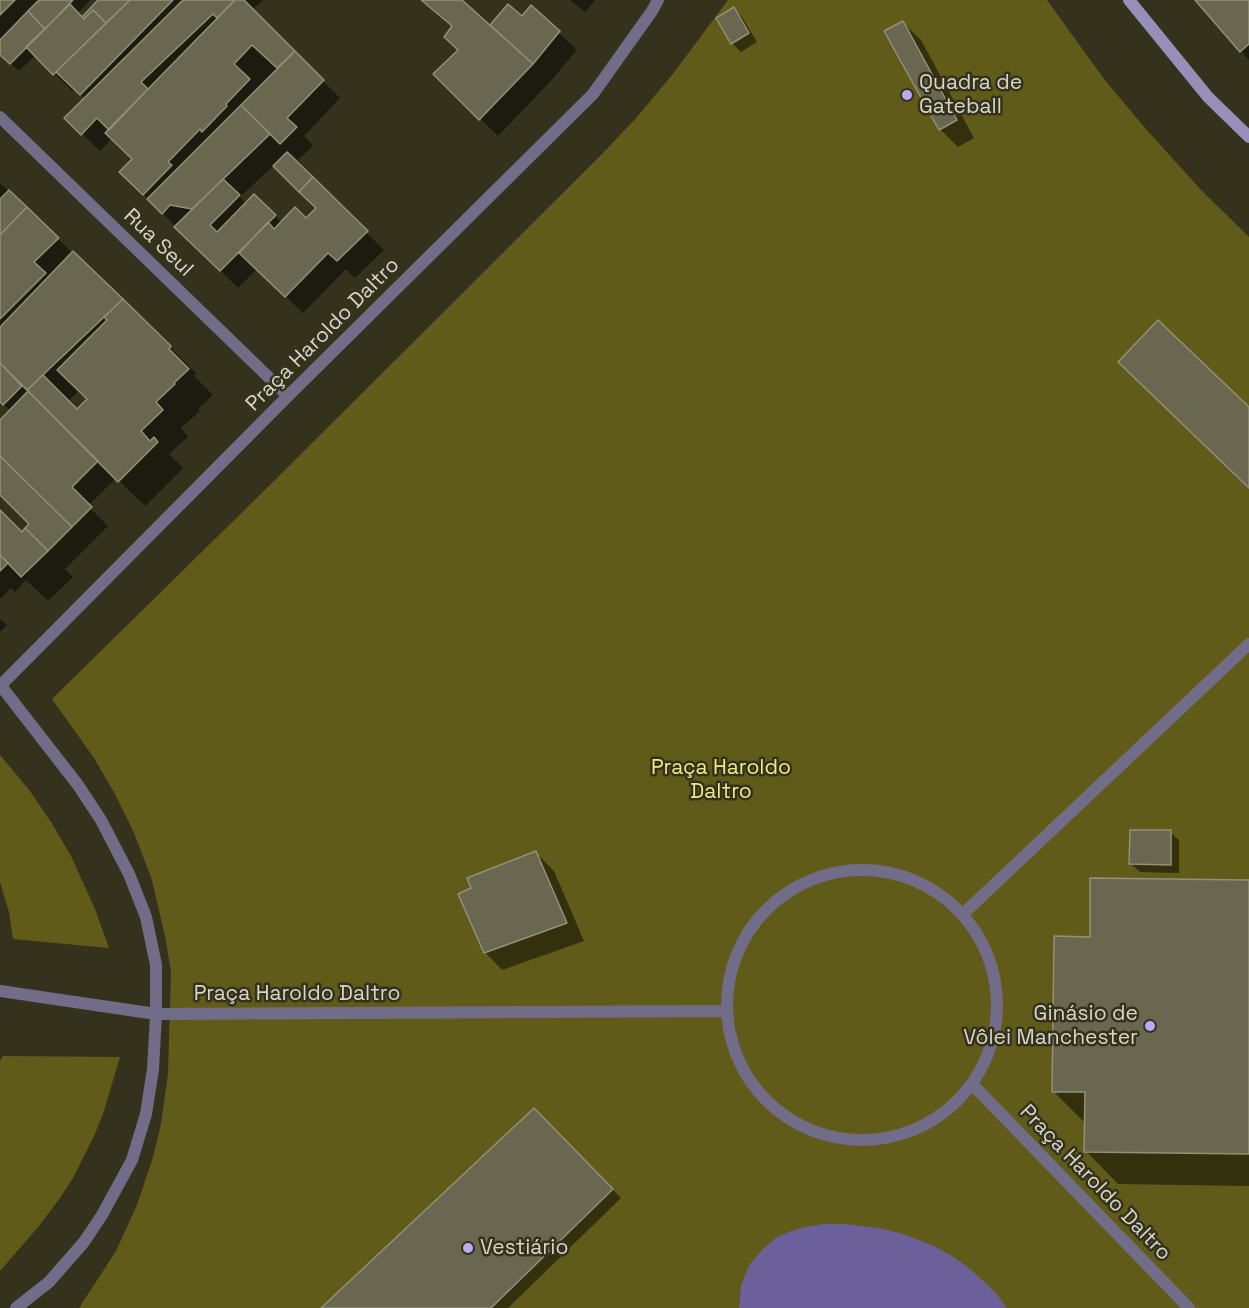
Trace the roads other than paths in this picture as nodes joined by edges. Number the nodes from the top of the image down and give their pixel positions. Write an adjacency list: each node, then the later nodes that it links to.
1 (658, 0): 5 (street, Praça Haroldo Daltro)
2 (1129, 0): 4 (street)
3 (0, 117): 5 (street, Rua Seul)
4 (1249, 137)
5 (288, 396): 7 (street, Praça Haroldo Daltro)
6 (1249, 644): 8 (street)
7 (0, 686): 11 (street, Praça Haroldo Daltro)
8 (963, 914): 10 (street); 12 (street)
9 (0, 991): 11 (street, Praça Haroldo Daltro)
10 (726, 1011): 11 (street, Praça Haroldo Daltro); 12 (street)
11 (156, 1014): 13 (street)
12 (973, 1085): 14 (street, Praça Haroldo Daltro)
13 (16, 1308)
14 (1189, 1308)

